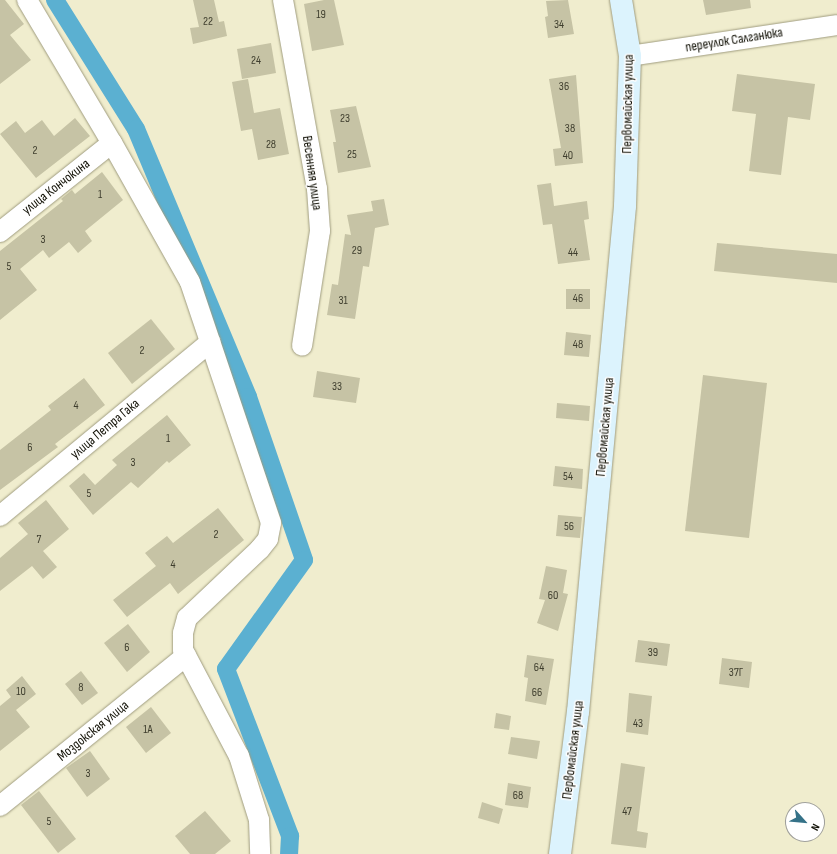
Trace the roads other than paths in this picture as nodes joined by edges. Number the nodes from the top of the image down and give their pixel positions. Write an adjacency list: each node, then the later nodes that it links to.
1 (27, 0): 6 (street)
2 (283, 0): 9 (street, Весенняя улица)
3 (621, 0): 5 (main road, Первомайская улица)
4 (837, 25): 5 (street, переулок Салганюка)
5 (630, 56): 14 (main road, Первомайская улица)
6 (112, 143): 7 (street, улица Кончокина); 8 (street)
7 (0, 232)
8 (210, 342): 10 (street, улица Петра Гака); 11 (street)
9 (302, 346)
10 (0, 516)
11 (186, 656): 12 (street, Моздокская улица); 13 (street)
12 (0, 806)
13 (260, 854)
14 (560, 854)

